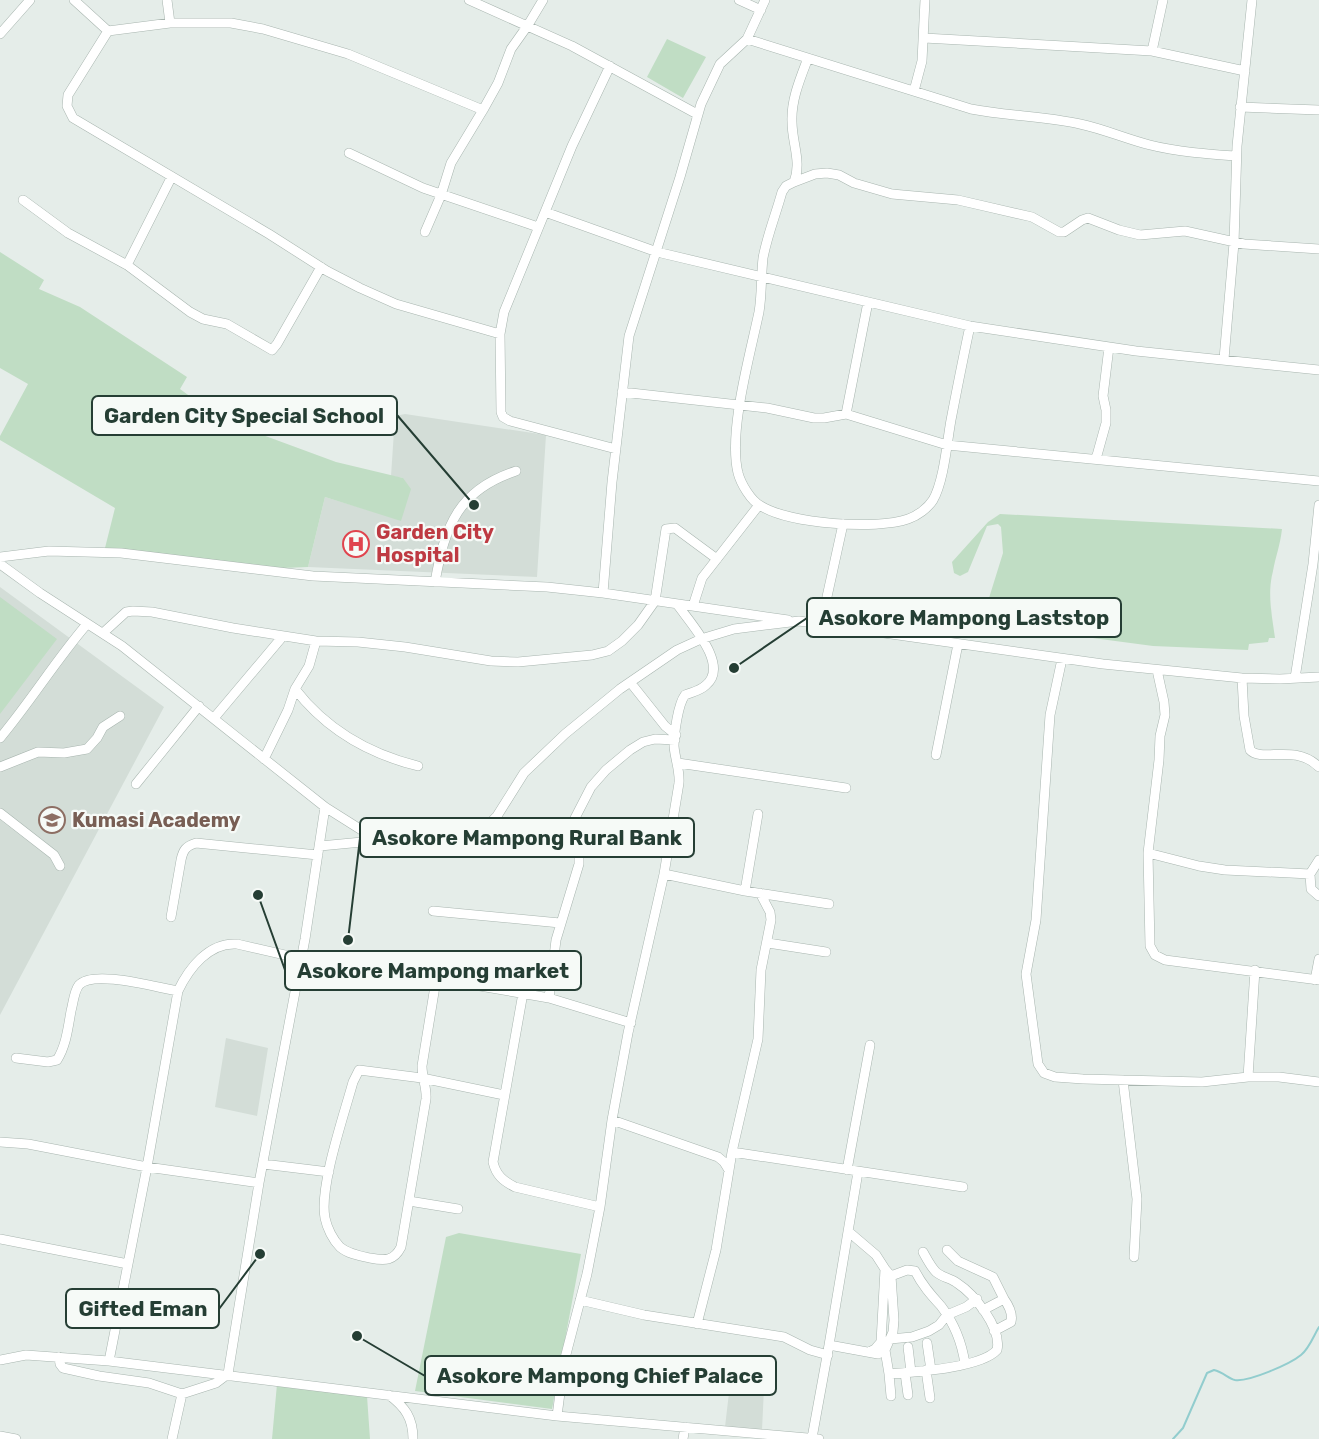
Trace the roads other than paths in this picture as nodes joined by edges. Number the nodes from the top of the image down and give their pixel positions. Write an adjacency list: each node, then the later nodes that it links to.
1 (30, 0): 15 (street)
2 (74, 0): 14 (street)
3 (167, 0): 12 (street)
4 (469, 0): 13 (street)
5 (543, 0): 13 (street)
6 (739, 0): 11 (street)
7 (765, 0): 11 (street)
8 (925, 0): 16 (street)
9 (1163, 0): 18 (street)
10 (1252, 0): 21 (street)
11 (761, 10): 17 (street)
12 (170, 23): 14 (street); 24 (street)
13 (528, 25): 20 (street); 24 (street)
14 (108, 31): 29 (street)
15 (0, 34)
16 (924, 38): 18 (street); 22 (street)
17 (747, 39): 19 (street); 26 (street)
18 (1152, 51): 21 (street)
19 (807, 58): 22 (street); 30 (street)
20 (610, 66): 26 (street); 33 (street)
21 (1245, 71): 23 (street)
22 (914, 91): 28 (street)
23 (1240, 107): 25 (street); 28 (street)
24 (483, 110): 31 (street)
25 (1319, 110)
26 (697, 114): 38 (street)
27 (350, 153): 31 (street)
28 (1236, 156): 36 (street)
29 (171, 178): 39 (street); 40 (street)
30 (794, 182): 36 (street); 41 (street)
31 (441, 195): 34 (street); 35 (street)
32 (23, 200): 39 (street)
33 (545, 212): 34 (street); 38 (street)
34 (538, 228): 44 (street)
35 (425, 232)
36 (1234, 243): 37 (street); 46 (street)
37 (1319, 249)
38 (657, 252): 41 (street); 48 (street)
39 (127, 265): 40 (street)
40 (321, 267): 44 (street)
41 (763, 277): 42 (street); 49 (street)
42 (868, 302): 43 (street); 50 (street)
43 (970, 326): 45 (street); 51 (street)
44 (500, 334): 52 (street)
45 (1109, 347): 46 (street); 53 (street)
46 (1224, 359): 47 (street)
47 (1319, 369)
48 (622, 392): 49 (street); 52 (street)
49 (740, 404): 50 (street); 56 (street)
50 (846, 414): 51 (street)
51 (947, 445): 53 (street); 58 (street)
52 (616, 449): 63 (street)
53 (1096, 459): 55 (street)
54 (516, 471): 62 (street)
55 (1319, 482)
56 (759, 505): 58 (street); 60 (street)
57 (1319, 505): 79 (street)
58 (843, 524): 69 (street)
59 (0, 557): 62 (street)
60 (717, 559): 64 (street); 66 (street)
61 (0, 564): 68 (street)
62 (435, 582): 63 (street)
63 (603, 592): 64 (street)
64 (655, 601): 65 (street); 73 (street)
65 (677, 604): 66 (street); 72 (street)
66 (693, 606): 67 (street)
67 (799, 621): 69 (street); 72 (street)
68 (87, 624): 70 (street); 86 (street)
69 (821, 624): 74 (street)
70 (103, 633): 71 (street); 82 (street)
71 (283, 636): 73 (street); 84 (street)
72 (701, 639): 80 (street); 85 (street)
73 (316, 641): 81 (street)
74 (958, 644): 75 (street); 87 (street)
75 (1062, 659): 76 (street); 127 (street)
76 (1157, 670): 78 (street); 100 (street)
77 (1319, 677): 79 (street)
78 (1242, 678): 79 (street); 91 (street)
79 (1295, 678)
80 (630, 682): 85 (street); 98 (street)
81 (295, 689): 88 (street); 90 (street)
82 (199, 706): 84 (street); 93 (street)
83 (120, 716): 92 (street)
84 (214, 718): 88 (street)
85 (675, 737): 89 (street); 111 (street)
86 (0, 738)
87 (936, 755)
88 (264, 759): 95 (street)
89 (678, 764): 94 (street); 103 (street)
90 (418, 766)
91 (1319, 766)
92 (0, 767)
93 (136, 784)
94 (846, 788)
95 (325, 807): 98 (street); 99 (street)
96 (0, 813): 102 (street)
97 (758, 814): 105 (street)
98 (386, 840): 99 (street)
99 (319, 851): 110 (street); 114 (street)
100 (1149, 853): 104 (street); 116 (street)
101 (1319, 860): 104 (street)
102 (60, 866)
103 (664, 874): 105 (street); 122 (street)
104 (1310, 874): 107 (street)
105 (745, 891): 106 (street)
106 (760, 893): 108 (street); 112 (street)
107 (1319, 896)
108 (829, 904)
109 (433, 910): 111 (street)
110 (171, 916)
111 (561, 923): 121 (street)
112 (768, 943): 113 (street); 132 (street)
113 (826, 952)
114 (302, 958): 117 (street); 119 (street); 133 (street)
115 (1319, 959): 118 (street)
116 (1255, 970): 118 (street); 125 (street)
117 (436, 980): 120 (street); 126 (street)
118 (1317, 980)
119 (178, 991): 124 (street); 134 (street)
120 (523, 993): 121 (street); 129 (street)
121 (549, 998): 122 (street)
122 (631, 1023): 130 (street)
123 (870, 1046): 136 (street)
124 (16, 1058)
125 (1248, 1077): 127 (street); 128 (street)
126 (422, 1078): 129 (street); 137 (street); 141 (street)
127 (1123, 1080): 148 (street)
128 (1319, 1082)
129 (504, 1095): 142 (street)
130 (612, 1120): 135 (street); 142 (street)
131 (0, 1142): 134 (street)
132 (732, 1152): 135 (street); 136 (street)
133 (263, 1164): 137 (street); 139 (street)
134 (147, 1167): 139 (street); 149 (street)
135 (729, 1170): 159 (street)
136 (847, 1170): 138 (street)
137 (329, 1172): 141 (street)
138 (858, 1172): 140 (street); 144 (street)
139 (258, 1183): 173 (street)
140 (963, 1187)
141 (409, 1201): 143 (street)
142 (600, 1207): 156 (street)
143 (458, 1209)
144 (849, 1232): 152 (street); 164 (street)
145 (0, 1239): 149 (street)
146 (947, 1250): 155 (street)
147 (923, 1252): 150 (street)
148 (1134, 1257)
149 (128, 1264): 169 (street)
150 (930, 1264): 151 (street); 154 (street)
151 (915, 1271): 152 (street); 158 (street)
152 (888, 1273): 153 (street)
153 (888, 1296): 161 (street); 166 (street)
154 (977, 1299): 157 (street); 158 (street)
155 (1004, 1299): 157 (street); 160 (street)
156 (580, 1300): 159 (street); 180 (street)
157 (983, 1310): 160 (street)
158 (947, 1316): 161 (street); 170 (street)
159 (698, 1324): 164 (street)
160 (994, 1331): 170 (street)
161 (890, 1339): 165 (street)
162 (927, 1343): 171 (street)
163 (908, 1347): 172 (street)
164 (829, 1350): 166 (street); 187 (street)
165 (885, 1350): 166 (street); 174 (street)
166 (871, 1351)
167 (59, 1357): 168 (street); 169 (street); 175 (street)
168 (0, 1360)
169 (109, 1360): 173 (street)
170 (965, 1364): 171 (street)
171 (928, 1370): 172 (street); 179 (street)
172 (908, 1372): 174 (street); 177 (street)
173 (228, 1374): 175 (street); 176 (street)
174 (889, 1374): 178 (street)
175 (182, 1394): 184 (street)
176 (387, 1394): 180 (street); 185 (street)
177 (908, 1395)
178 (891, 1396)
179 (930, 1398)
180 (557, 1416): 181 (street)
181 (685, 1427): 186 (street); 187 (street)
182 (0, 1436): 183 (street)
183 (16, 1439)
184 (172, 1439)
185 (413, 1439)
186 (683, 1439)
187 (815, 1439)

